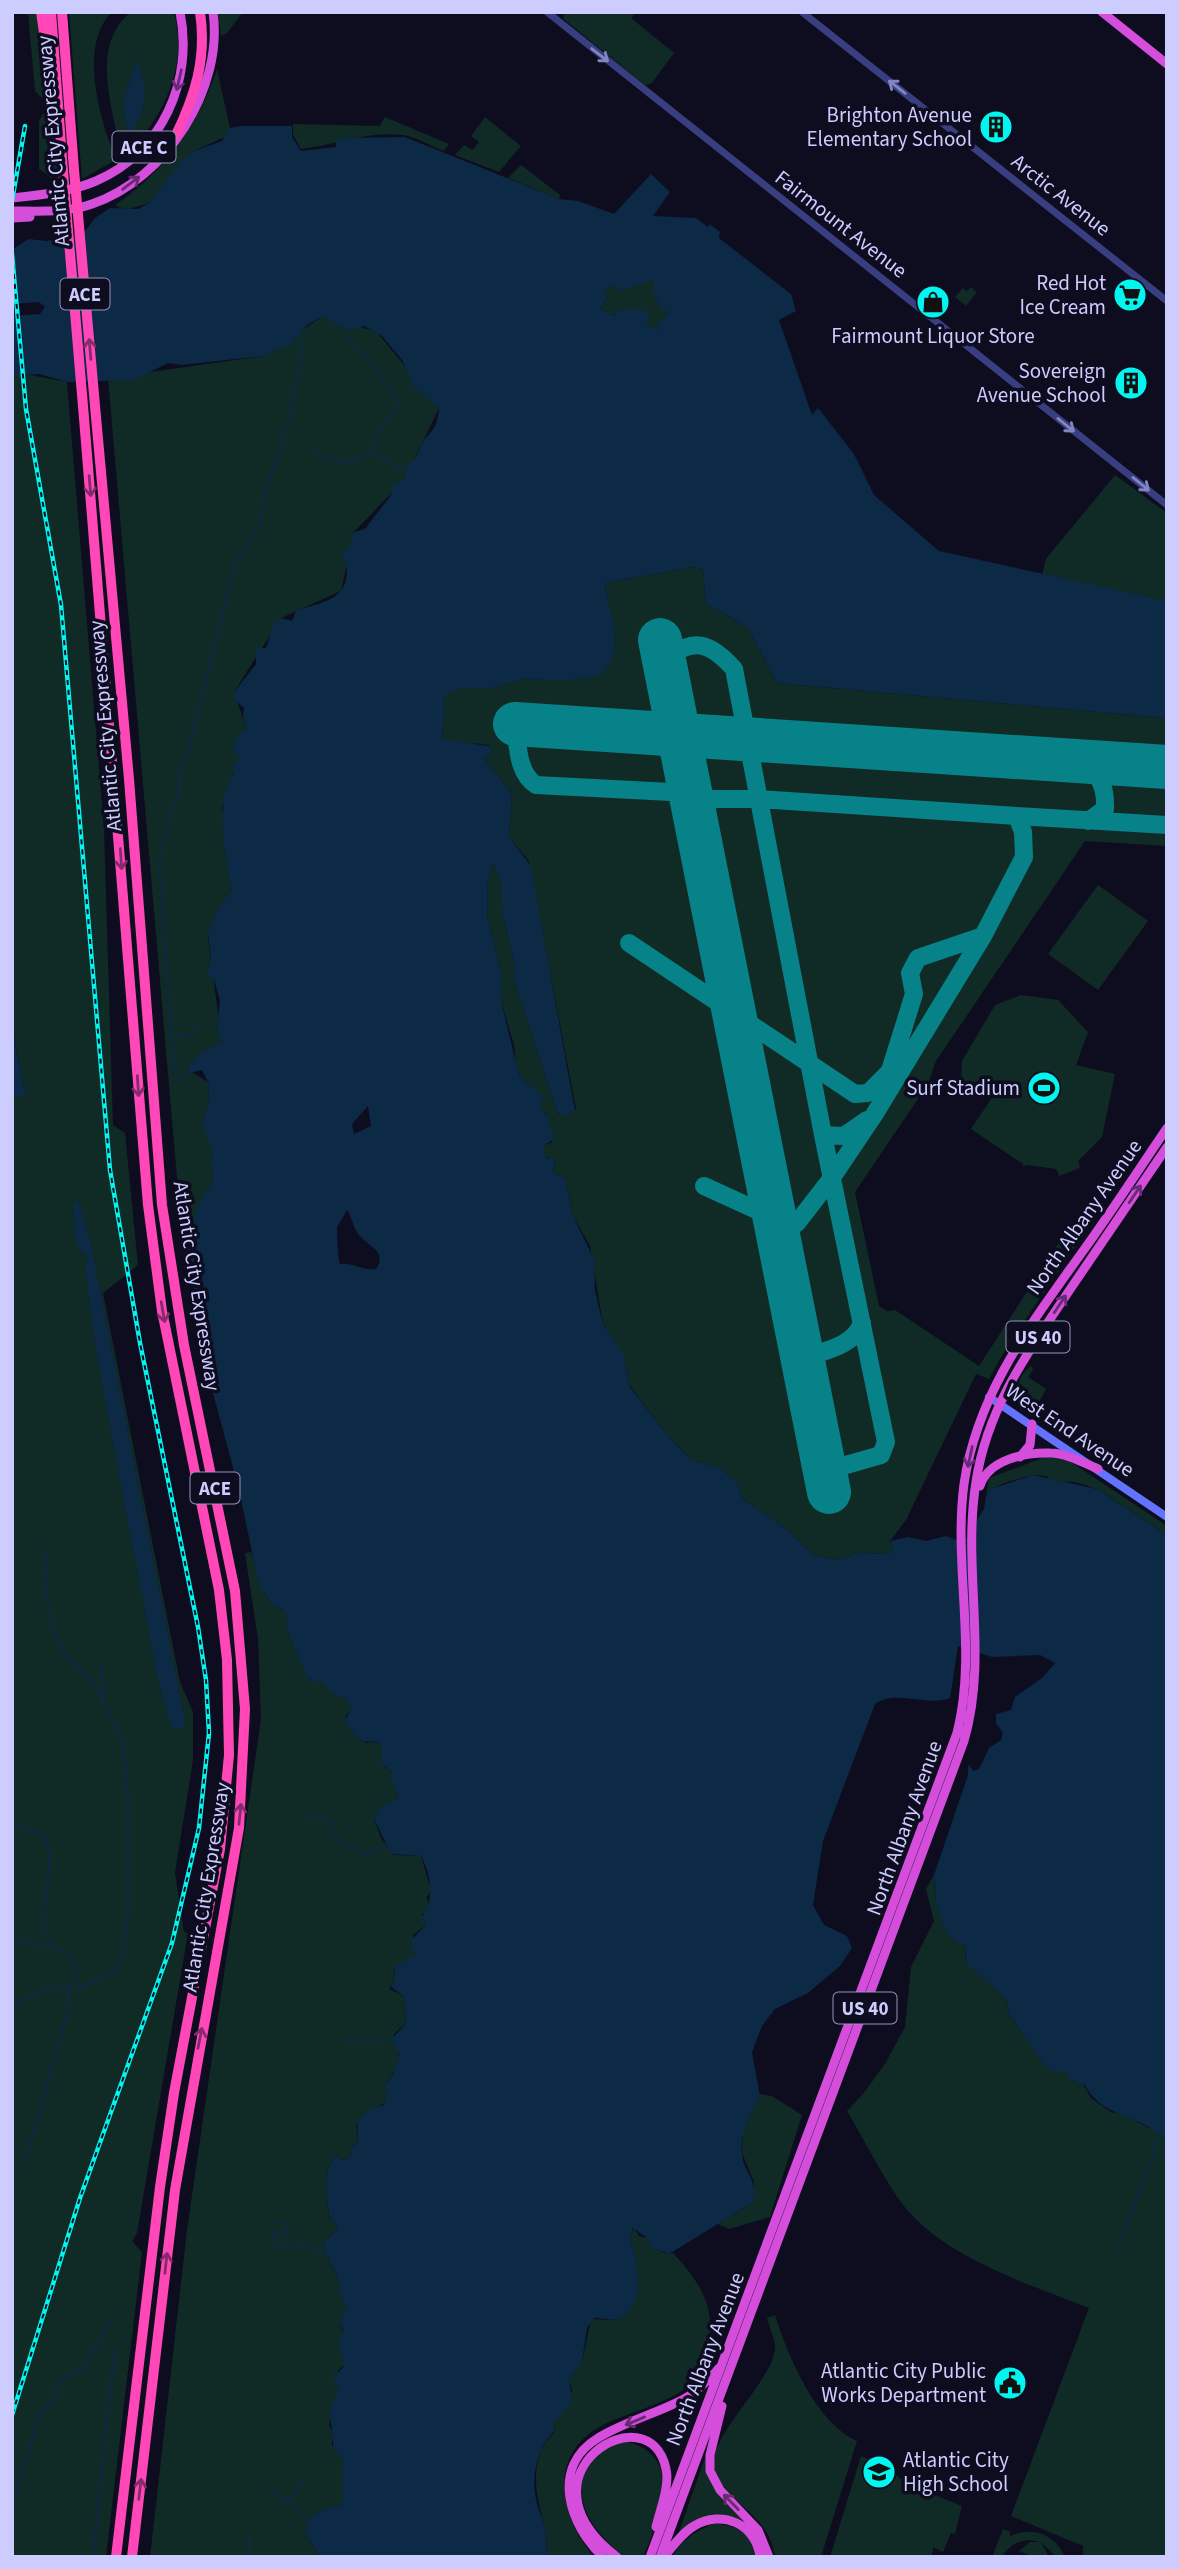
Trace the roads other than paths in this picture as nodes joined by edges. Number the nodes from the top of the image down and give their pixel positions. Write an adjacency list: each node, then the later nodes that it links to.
1 (41, 12): 11 (highway)
2 (51, 12): 11 (highway, Atlantic City Expressway / ACE)
3 (62, 12): 12 (highway, Atlantic City Expressway / ACE)
4 (180, 12): 14 (highway, ACE C, one-way to 14)
5 (200, 12): 13 (highway, ACE C)
6 (213, 12): 13 (highway)
7 (547, 12): 19 (street, Fairmount Avenue, one-way to 19)
8 (802, 12): 18 (street, Arctic Avenue, one-way to 8)
9 (1102, 12): 10 (highway)
10 (1167, 64)
11 (55, 87): 12 (highway, Atlantic City Expressway / ACE)
12 (60, 100): 33 (highway, Atlantic City Expressway / ACE, one-way to 33, bridge); 34 (highway, Atlantic City Expressway / ACE, one-way to 12, bridge)
13 (175, 137): 15 (highway, ACE C, one-way to 13)
14 (12, 198)
15 (73, 209): 16 (highway, ACE C); 17 (highway)
16 (12, 211)
17 (12, 218)
18 (1167, 301)
19 (1167, 505)
20 (1167, 1128): 22 (highway, North Albany Avenue / US 40)
21 (1167, 1147): 23 (highway, North Albany Avenue / US 40, one-way to 21)
22 (989, 1396): 23 (main road, West End Avenue); 29 (highway, North Albany Avenue / US 40, one-way to 29)
23 (999, 1403): 24 (main road, West End Avenue); 27 (highway, North Albany Avenue / US 40)
24 (1032, 1424): 25 (highway); 26 (main road, West End Avenue)
25 (1019, 1458): 26 (highway); 27 (highway)
26 (1098, 1469): 28 (main road, West End Avenue)
27 (973, 1508): 29 (highway, North Albany Avenue / US 40)
28 (1167, 1517)
29 (967, 1521): 30 (highway, North Albany Avenue / US 40)
30 (972, 1662): 31 (highway, North Albany Avenue / US 40); 32 (highway, North Albany Avenue / US 40)
31 (722, 2365): 35 (highway, one-way to 35); 37 (highway, North Albany Avenue / US 40)
32 (728, 2375): 38 (highway, North Albany Avenue / US 40); 40 (highway, one-way to 32)
33 (117, 2557)
34 (132, 2557)
35 (603, 2557)
36 (617, 2557): 37 (highway)
37 (650, 2557)
38 (662, 2557): 39 (highway)
39 (760, 2557)
40 (769, 2557)

